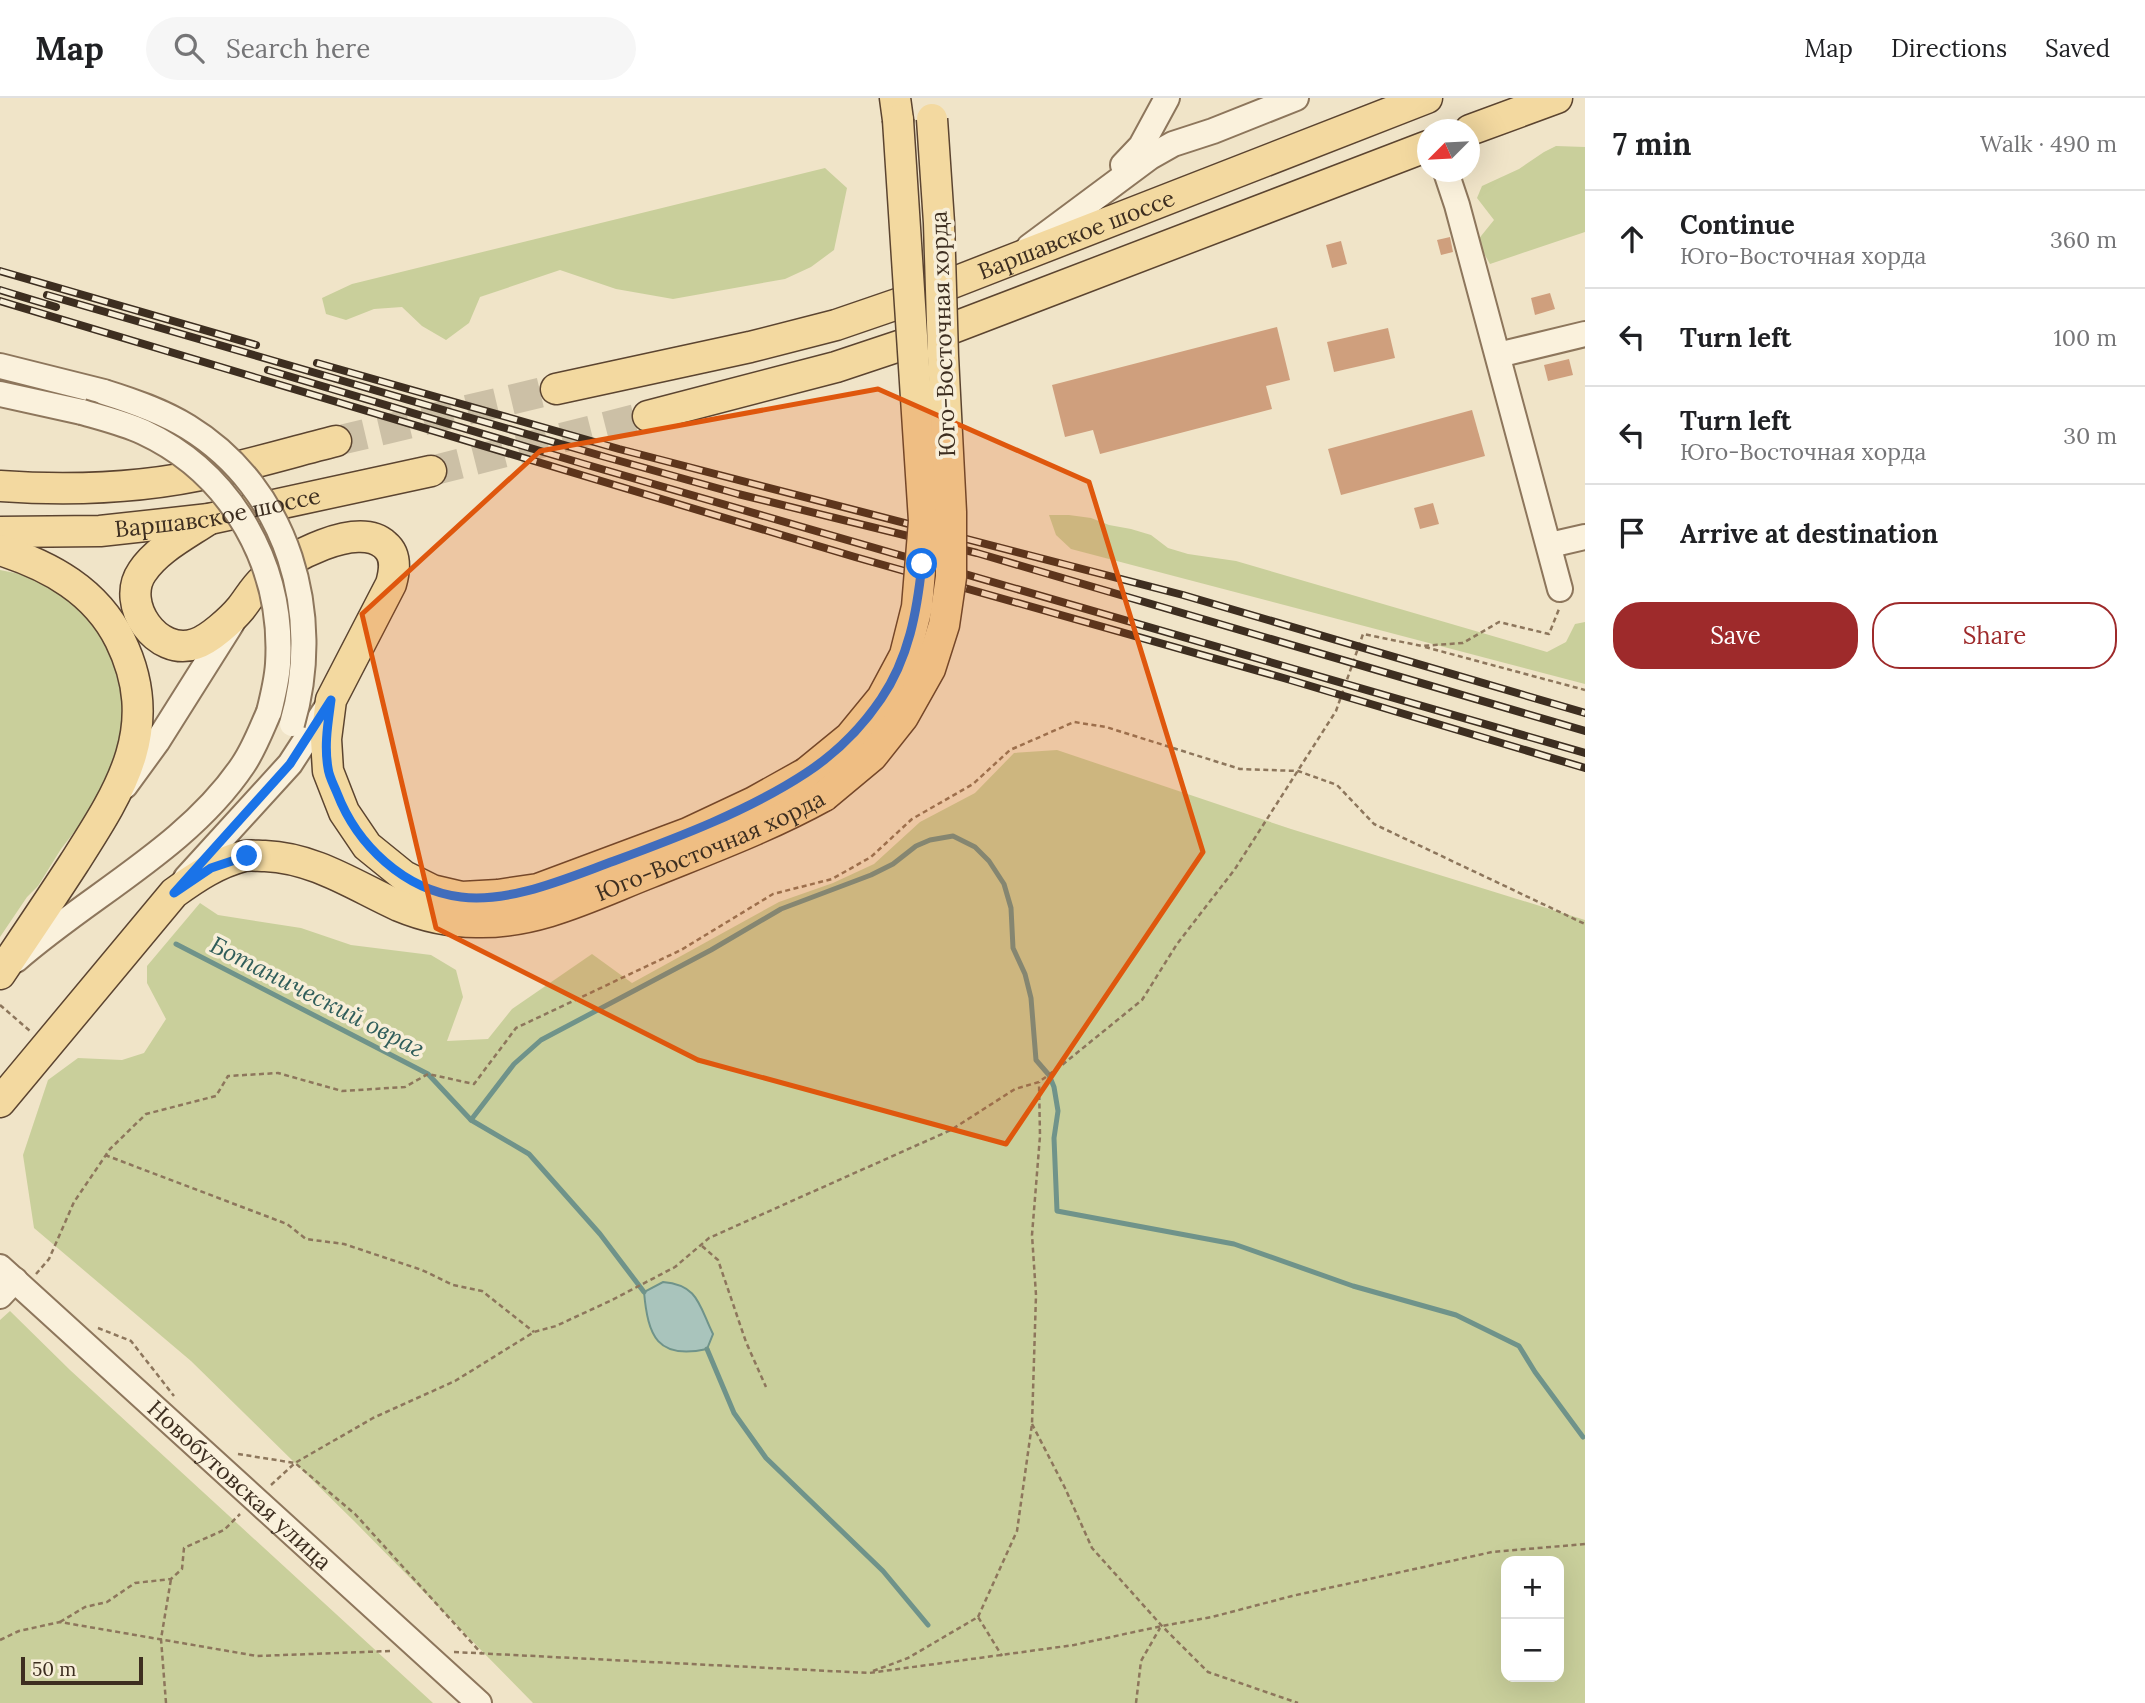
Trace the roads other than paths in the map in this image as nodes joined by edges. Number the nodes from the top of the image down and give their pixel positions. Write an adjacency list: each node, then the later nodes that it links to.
1 (1167, 98): 10 (street)
2 (1297, 98): 10 (street)
3 (1427, 98): 11 (main road, Варшавское шоссе)
4 (1556, 98): 7 (main road)
5 (931, 108): 31 (main road, Юго-Восточная хорда, bridge)
6 (896, 109): 28 (main road, Юго-Восточная хорда, bridge)
7 (1480, 126)
8 (1417, 150): 17 (main road, Варшавское шоссе)
9 (1449, 182): 13 (street)
10 (1090, 201): 11 (street)
11 (1012, 260): 15 (main road, Варшавское шоссе)
12 (1585, 334): 13 (street)
13 (1498, 355): 24 (street)
14 (0, 366): 30 (street, bridge)
15 (556, 390)
16 (0, 394): 32 (street, bridge)
17 (648, 416)
18 (336, 441): 20 (main road, Варшавское шоссе)
19 (431, 471): 21 (main road, Варшавское шоссе)
20 (0, 486)
21 (209, 519): 22 (main road, Варшавское шоссе); 27 (main road)
22 (0, 532)
23 (1585, 537): 24 (street)
24 (1549, 545): 26 (street)
25 (0, 550): 29 (main road)
26 (1560, 589)
27 (242, 608): 28 (main road); 29 (street)
28 (331, 700): 30 (street)
29 (109, 808): 32 (main road)
30 (236, 824): 31 (street)
31 (174, 893): 33 (main road, Юго-Восточная хорда)
32 (0, 975)
33 (1, 1101)
34 (10, 1276): 35 (street, Новобутовская улица)
35 (479, 1703)

